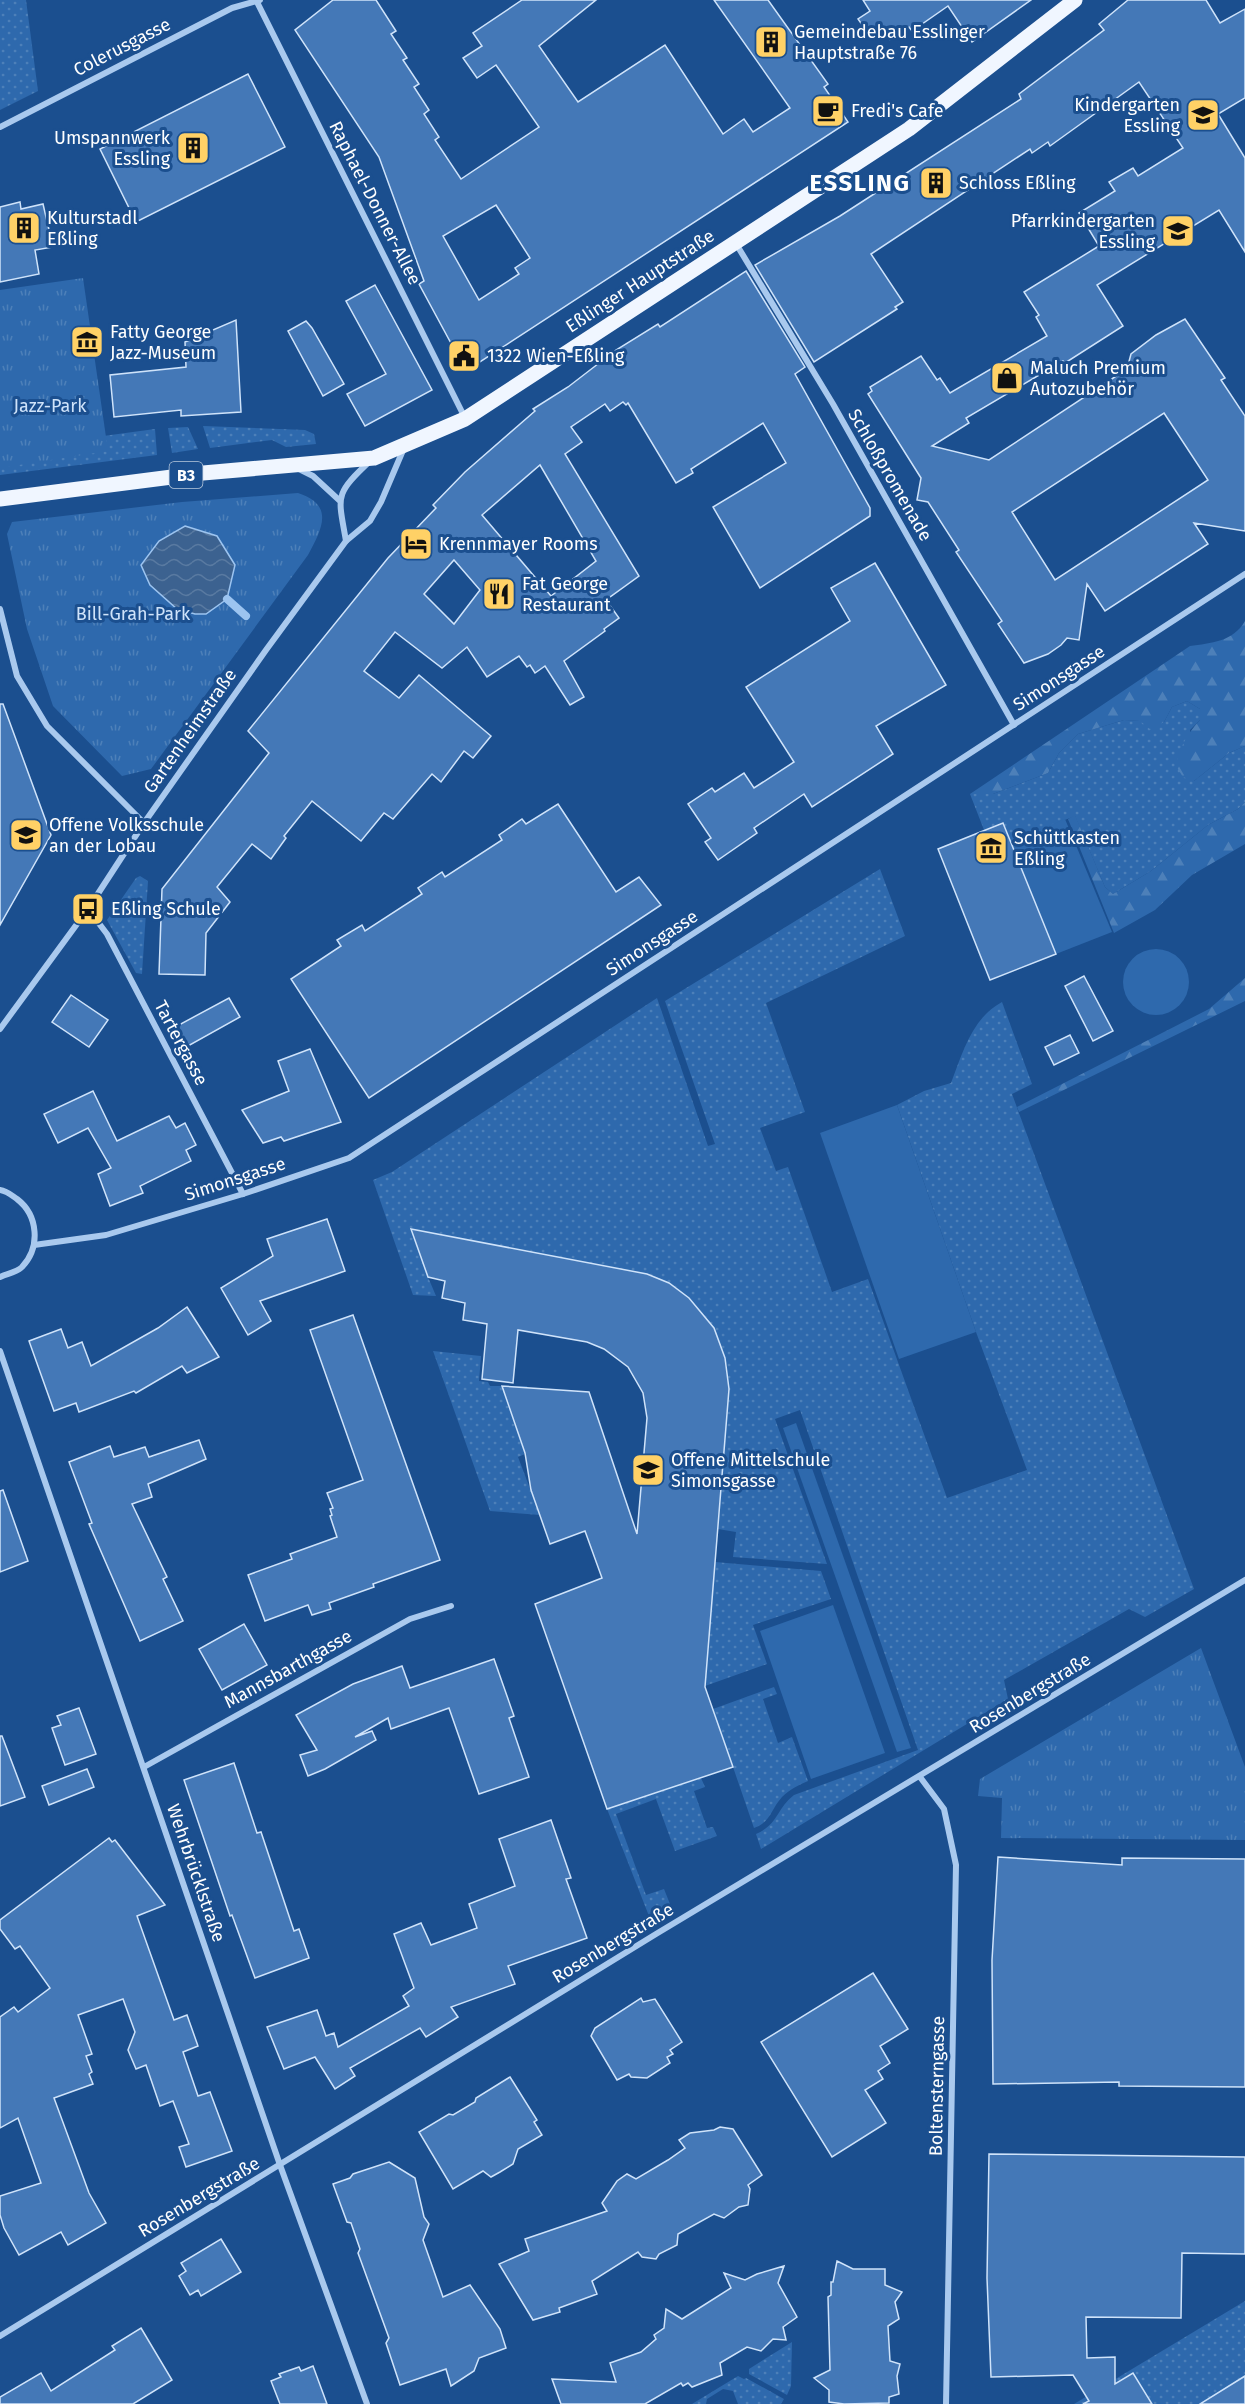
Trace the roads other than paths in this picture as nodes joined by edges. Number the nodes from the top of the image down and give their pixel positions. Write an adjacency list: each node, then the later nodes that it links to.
1 (1075, 0): 4 (main road, Eßlinger Hauptstraße / B3)
2 (258, 1): 3 (street, Colerusgasse); 5 (street, Raphael-Donner-Allee)
3 (0, 127)
4 (735, 242): 5 (main road, Eßlinger Hauptstraße / B3); 14 (street, Schloßpromenade)
5 (465, 419): 6 (main road, Eßlinger Hauptstraße / B3)
6 (406, 444): 7 (main road, Eßlinger Hauptstraße / B3); 11 (street, Gartenheimstraße)
7 (374, 458): 8 (main road, Eßlinger Hauptstraße / B3); 10 (street)
8 (292, 465): 9 (main road, Eßlinger Hauptstraße / B3); 10 (street)
9 (0, 499)
10 (339, 500): 11 (street)
11 (346, 541): 15 (street, Gartenheimstraße)
12 (1245, 574): 14 (street, Simonsgasse)
13 (0, 609): 15 (street)
14 (1014, 725): 19 (street, Simonsgasse)
15 (144, 823): 16 (street, Gartenheimstraße)
16 (87, 909): 17 (street, Gartenheimstraße); 19 (street, Tartergasse)
17 (0, 1029)
18 (0, 1190): 20 (street)
19 (243, 1194): 20 (street, Simonsgasse)
20 (34, 1245): 21 (street)
21 (0, 1277)
22 (0, 1351): 25 (street, Wehrbrücklstraße)
23 (1245, 1581): 26 (street, Rosenbergstraße)
24 (452, 1606): 25 (street, Mannsbarthgasse)
25 (144, 1767): 27 (street, Wehrbrücklstraße)
26 (920, 1777): 27 (street, Rosenbergstraße); 30 (street, Boltensterngasse)
27 (280, 2165): 28 (street, Rosenbergstraße); 29 (street, Wehrbrücklstraße)
28 (0, 2336)
29 (367, 2404)
30 (946, 2404)

